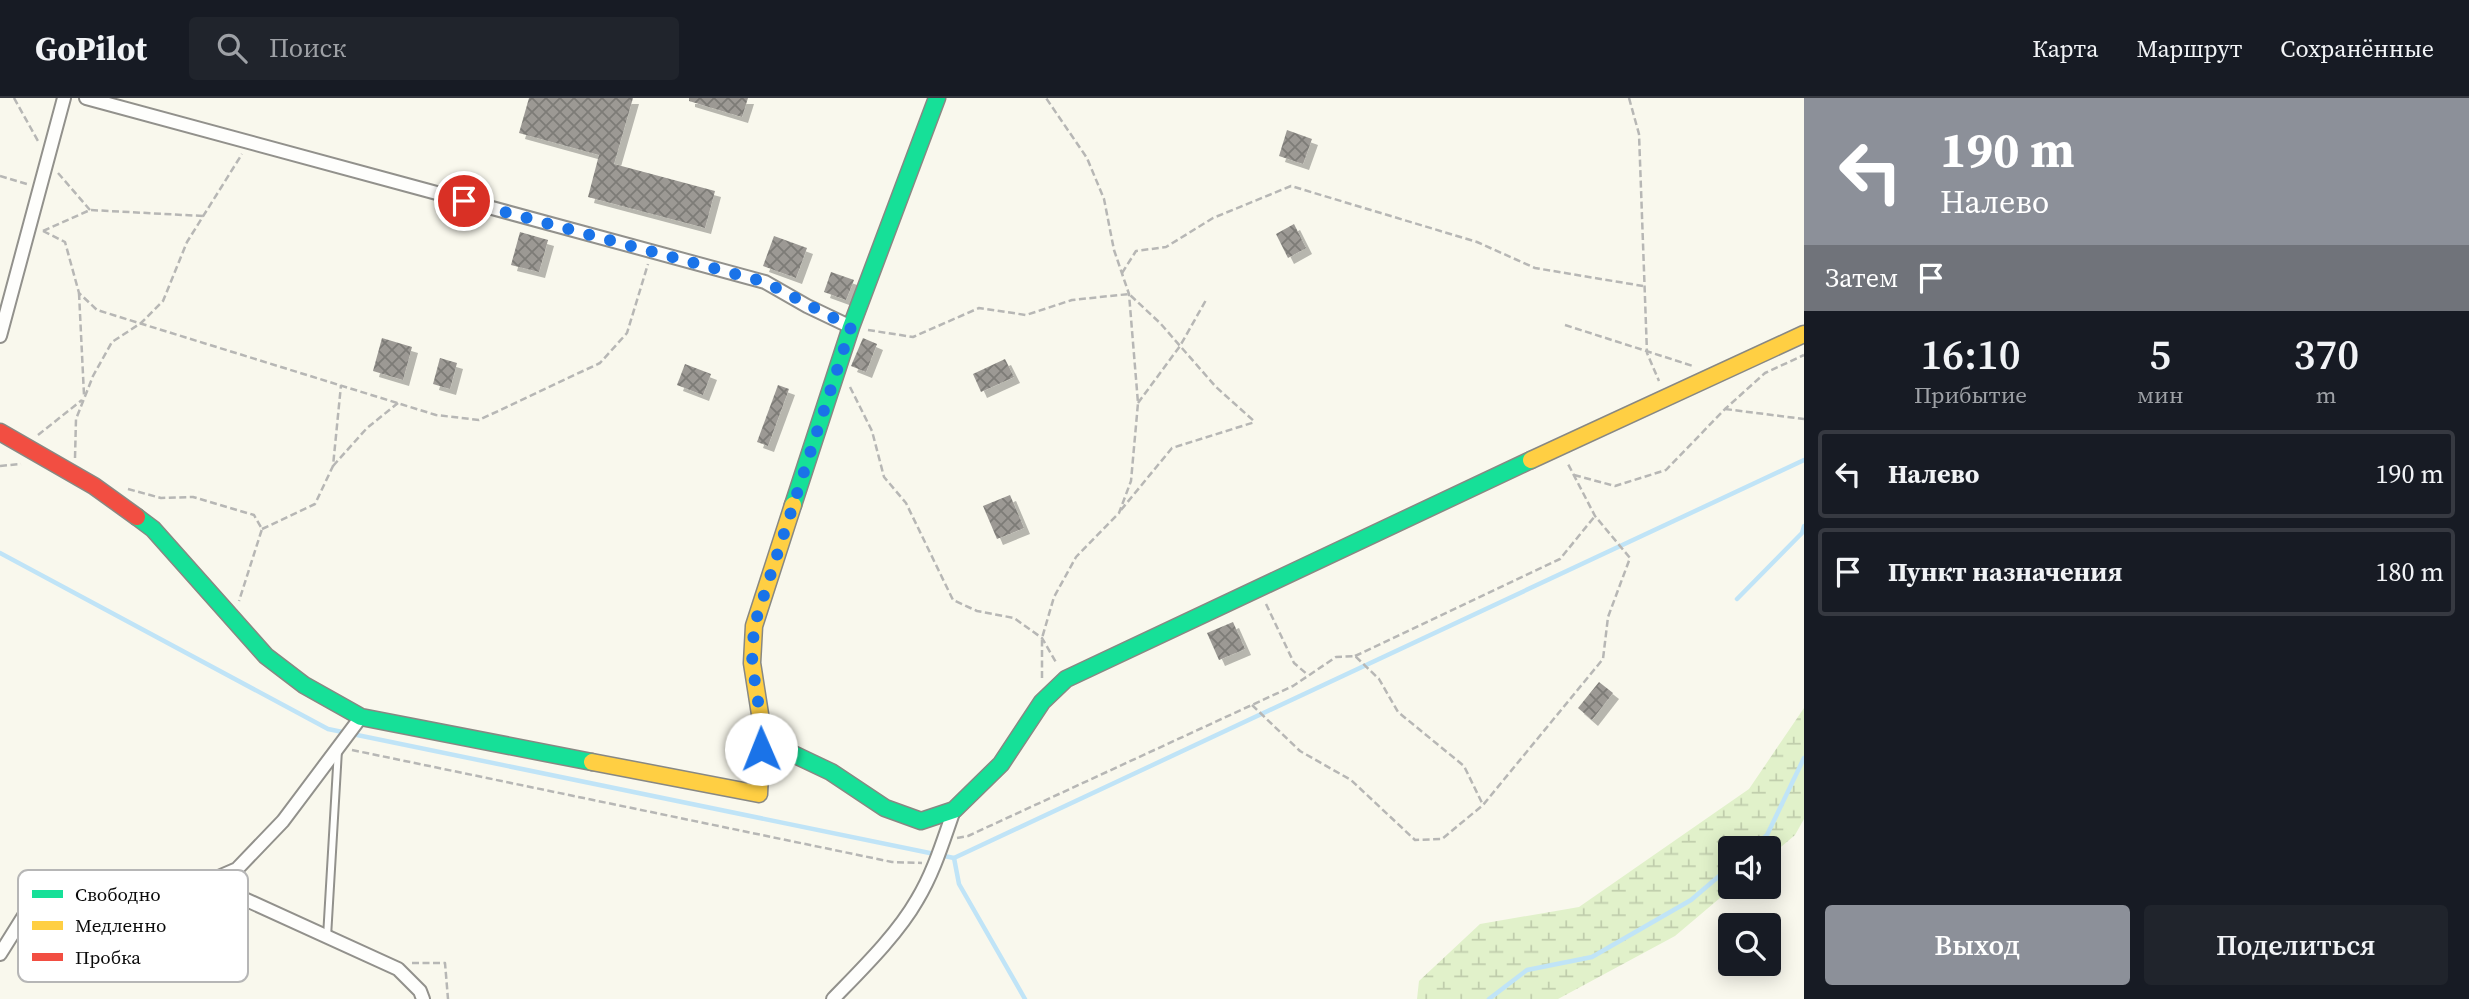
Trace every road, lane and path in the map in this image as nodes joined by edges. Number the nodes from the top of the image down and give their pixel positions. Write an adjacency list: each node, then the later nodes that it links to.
1 (64, 98): 8 (street)
2 (86, 98): 6 (street)
3 (937, 98): 20 (street)
4 (1046, 98): 13 (path)
5 (1629, 98): 14 (path)
6 (249, 142): 9 (path); 12 (street)
7 (0, 176): 8 (path)
8 (41, 188): 10 (street)
9 (203, 216): 11 (path); 18 (path)
10 (31, 224): 11 (path); 22 (street)
11 (43, 231): 15 (path)
12 (652, 252): 20 (street); 31 (path)
13 (1122, 273): 14 (path); 16 (path)
14 (1643, 286): 24 (path)
15 (79, 293): 18 (path); 30 (path)
16 (1129, 294): 20 (path); 23 (path); 32 (path)
17 (1206, 300): 23 (path)
18 (141, 323): 28 (path); 30 (path)
19 (1566, 325): 24 (path)
20 (851, 327): 26 (street)
21 (1804, 334): 27 (street)
22 (0, 336)
23 (1181, 346): 32 (path); 42 (path)
24 (1647, 353): 27 (path); 29 (path)
25 (1804, 355): 33 (path)
26 (839, 365): 47 (path); 54 (street)
27 (1716, 373): 29 (street)
28 (341, 385): 31 (path); 38 (path)
29 (1665, 397): 37 (street)
30 (84, 399): 36 (path); 39 (path)
31 (398, 403): 38 (path)
32 (1138, 403): 42 (path)
33 (1725, 409): 34 (path); 40 (path)
34 (1804, 419)
35 (0, 432): 36 (street)
36 (24, 446): 39 (street)
37 (1559, 447): 40 (path); 45 (street)
38 (333, 466): 44 (path)
39 (74, 474): 46 (street)
40 (1574, 475): 43 (path)
41 (123, 488): 44 (path)
42 (1119, 513): 47 (path)
43 (1595, 516): 48 (path); 56 (path)
44 (262, 529): 46 (path)
45 (1259, 589): 49 (path); 50 (street)
46 (234, 620): 53 (street)
47 (1042, 638): 50 (path); 51 (path)
48 (1356, 656): 49 (path); 56 (path)
49 (1308, 676): 52 (path)
50 (1066, 679): 51 (street)
51 (1042, 702): 57 (street)
52 (1252, 705): 56 (path); 58 (path)
53 (361, 717): 54 (street); 55 (street)
54 (762, 727): 57 (street)
55 (338, 747): 59 (path); 60 (street); 63 (lane)
56 (1483, 805)
57 (954, 810): 58 (street)
58 (943, 840): 59 (street)
59 (935, 864): 68 (street)
60 (235, 870)
61 (248, 901): 63 (street)
62 (18, 925): 64 (street)
63 (327, 937): 65 (street)
64 (0, 954)
65 (386, 964): 66 (street); 67 (path)
66 (423, 999)
67 (448, 999)
68 (833, 999)

